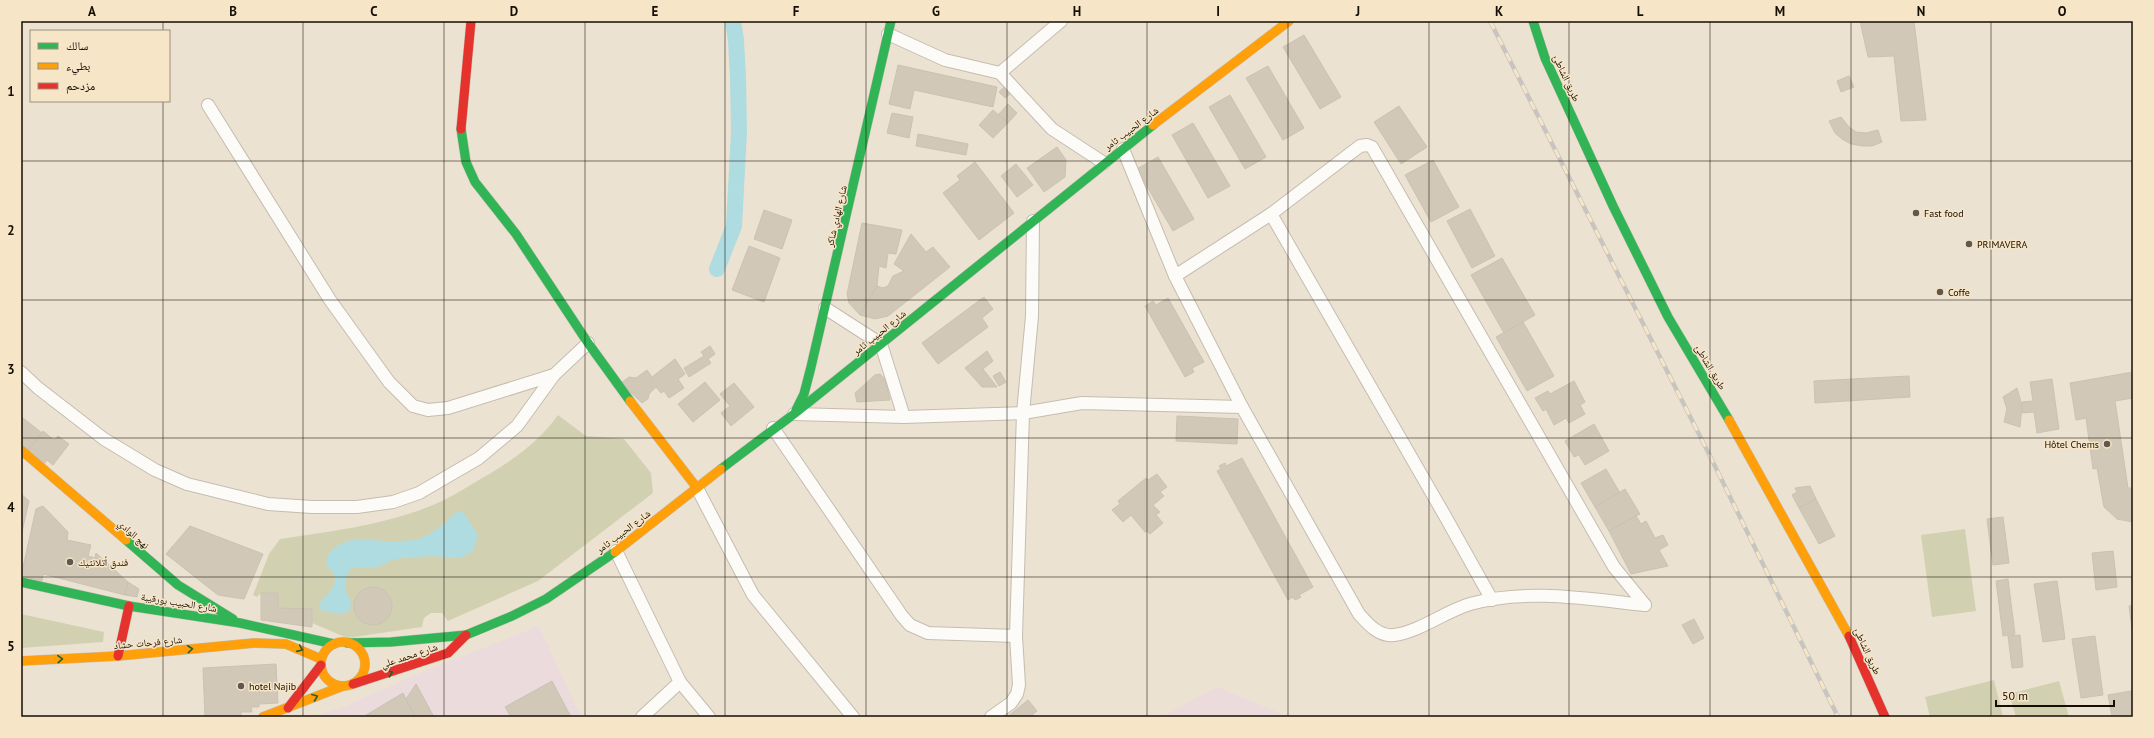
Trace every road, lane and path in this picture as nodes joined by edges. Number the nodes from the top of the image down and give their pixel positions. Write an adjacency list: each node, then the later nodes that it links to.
1 (471, 21): 15 (street)
2 (891, 21): 6 (street, شارع الهادي شاكر)
3 (1061, 21): 7 (street)
4 (1289, 21): 9 (street, شارع الحبيب ثامر)
5 (1533, 21): 47 (street, طريق الشاطئ)
6 (888, 34): 7 (street); 14 (street, شارع الهادي شاكر)
7 (1000, 73): 10 (street)
8 (208, 105): 18 (street)
9 (1123, 149): 10 (street, شارع الحبيب ثامر); 13 (street)
10 (1104, 163): 12 (street, شارع الحبيب ثامر)
11 (1271, 214): 13 (street); 28 (street); 28 (street)
12 (1034, 221): 16 (street, شارع الحبيب ثامر); 20 (street)
13 (1175, 276): 19 (street)
14 (825, 308): 16 (street); 21 (street, شارع الهادي شاكر)
15 (588, 343): 18 (street); 25 (street)
16 (881, 344): 21 (street, شارع الحبيب ثامر); 22 (street)
17 (21, 372): 18 (street)
18 (554, 376)
19 (1242, 407): 20 (street); 28 (street)
20 (1023, 413): 22 (street); 32 (street)
21 (794, 414): 22 (street); 23 (street, شارع الحبيب ثامر)
22 (904, 417)
23 (773, 428): 25 (street, شارع الحبيب ثامر); 32 (street)
24 (21, 450): 30 (street, نهج الوادي)
25 (697, 488): 26 (street, شارع الحبيب ثامر); 45 (street)
26 (616, 551): 31 (street, شارع الحبيب ثامر); 38 (street)
27 (21, 582): 29 (street, شارع الحبيب بورقيبة)
28 (1492, 600)
29 (129, 606): 30 (street, شارع الحبيب بورقيبة); 35 (street)
30 (240, 623): 34 (street, شارع الحبيب بورقيبة)
31 (466, 635): 33 (street); 39 (street, شارع محمد علي, one-way to 31)
32 (1016, 636): 46 (street)
33 (347, 643): 34 (street); 39 (street)
34 (334, 644): 37 (street)
35 (118, 656): 36 (street, شارع فرحات حشاد, one-way to 35); 37 (street, شارع فرحات حشاد, one-way to 37)
36 (21, 661)
37 (321, 662): 40 (street); 41 (street)
38 (680, 682): 43 (street); 44 (street)
39 (353, 684): 40 (street)
40 (343, 686): 41 (street, one-way to 40)
41 (287, 708): 42 (street)
42 (263, 717)
43 (642, 717)
44 (710, 717)
45 (853, 717)
46 (991, 717)
47 (1885, 717)

